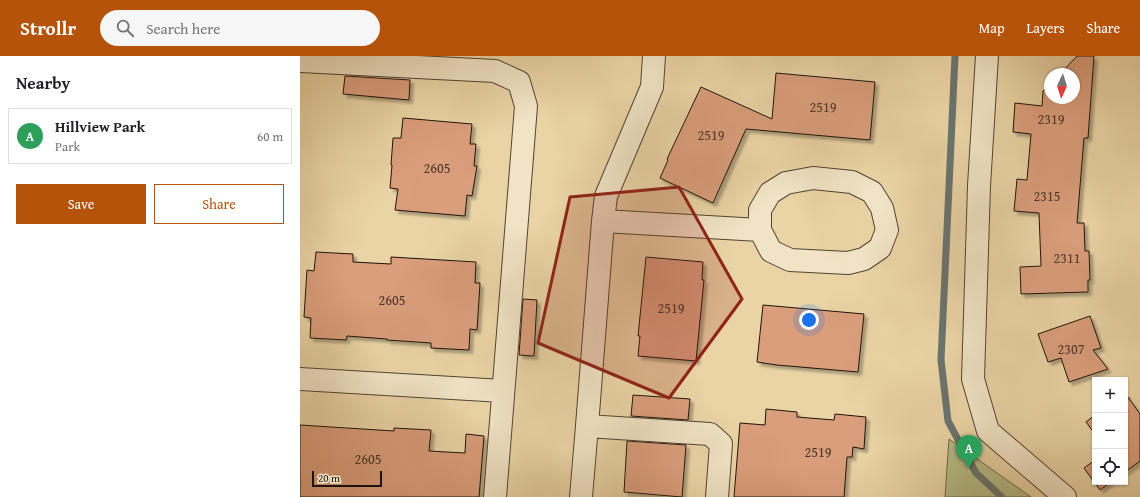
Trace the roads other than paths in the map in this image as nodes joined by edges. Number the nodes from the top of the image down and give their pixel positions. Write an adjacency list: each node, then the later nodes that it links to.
1 (654, 56): 4 (lane)
2 (987, 56): 12 (lane)
3 (300, 61): 7 (lane)
4 (603, 220): 5 (lane); 8 (lane)
5 (760, 230): 5 (lane)
6 (300, 379): 7 (lane)
7 (503, 391): 9 (lane)
8 (587, 426): 10 (lane); 11 (lane)
9 (495, 497)
10 (581, 497)
11 (717, 497)
12 (1065, 497)

